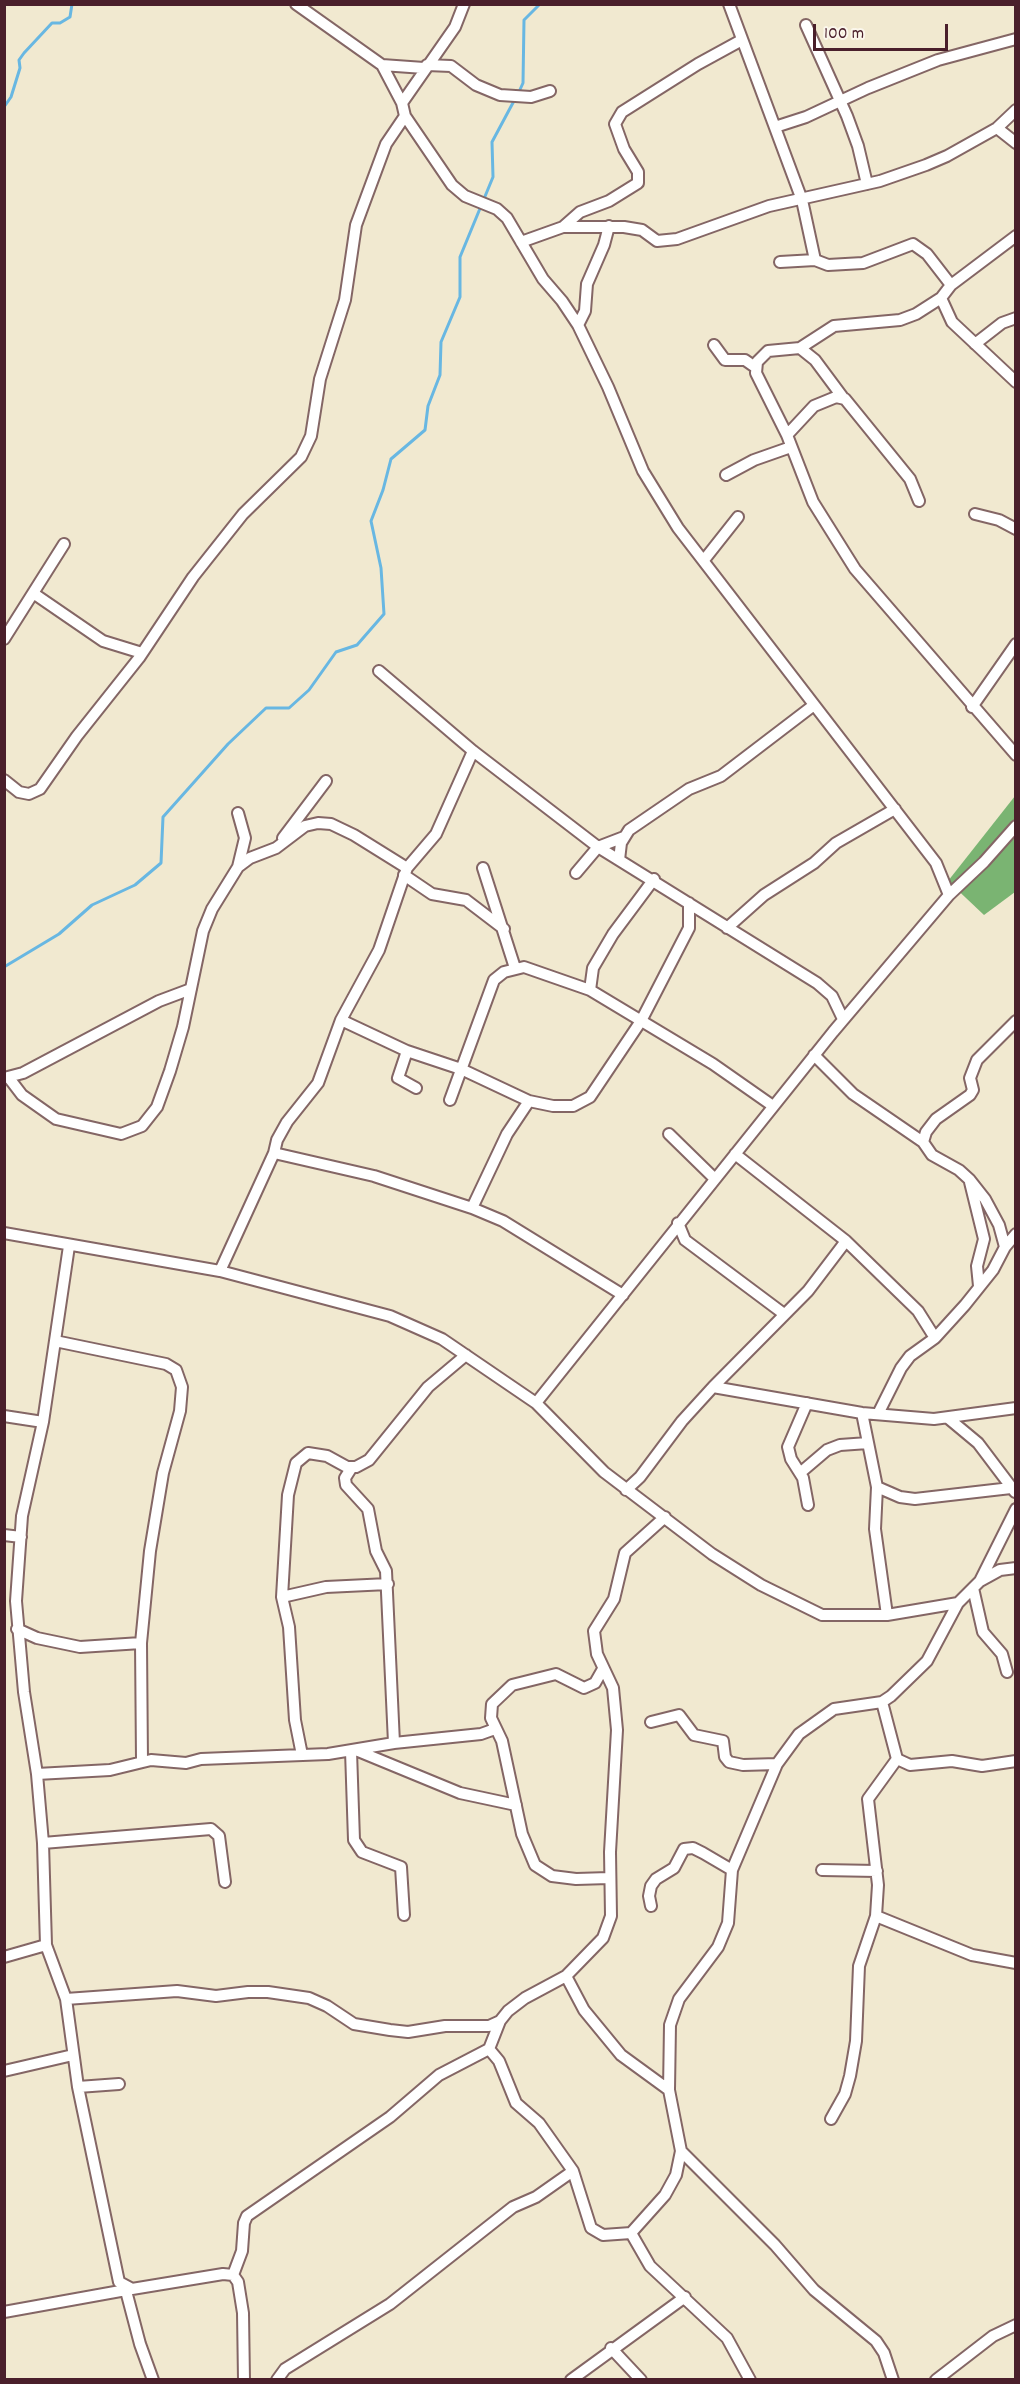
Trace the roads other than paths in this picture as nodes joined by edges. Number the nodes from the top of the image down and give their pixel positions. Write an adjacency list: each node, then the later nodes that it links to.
1 (296, 4): 7 (street)
2 (464, 4): 8 (street)
3 (729, 4): 6 (street)
4 (806, 25): 10 (street)
5 (1016, 39): 10 (street)
6 (740, 41): 14 (street); 20 (street)
7 (382, 65): 8 (street); 11 (street)
8 (425, 67): 9 (street); 11 (street)
9 (550, 91)
10 (840, 101): 14 (street); 17 (street)
11 (402, 103): 13 (street)
12 (1016, 110): 15 (street)
13 (405, 116): 22 (street); 47 (street)
14 (775, 127): 18 (street)
15 (997, 128): 16 (street); 17 (street)
16 (1016, 143)
17 (867, 184): 18 (street)
18 (802, 200): 19 (street); 23 (street)
19 (609, 226): 20 (street); 28 (street)
20 (563, 227): 22 (street)
21 (1016, 236): 25 (street)
22 (521, 242): 28 (street)
23 (815, 260): 24 (street); 25 (street)
24 (780, 262)
25 (951, 285): 26 (street)
26 (941, 298): 29 (street); 31 (street)
27 (1016, 318): 29 (street)
28 (578, 325): 43 (street)
29 (975, 344): 33 (street)
30 (714, 345): 32 (street)
31 (800, 348): 32 (street); 34 (street)
32 (755, 367): 35 (street)
33 (1016, 382)
34 (845, 399): 35 (street); 38 (street)
35 (787, 435): 36 (street)
36 (791, 447): 37 (street); 50 (street)
37 (726, 475)
38 (919, 501)
39 (975, 514): 41 (street)
40 (738, 517): 43 (street)
41 (1016, 530)
42 (64, 544): 44 (street)
43 (704, 560): 49 (street)
44 (33, 593): 45 (street); 47 (street)
45 (4, 639)
46 (1016, 644): 50 (street)
47 (142, 653): 53 (street)
48 (379, 671): 51 (street)
49 (814, 705): 55 (street); 58 (street)
50 (972, 707): 52 (street)
51 (473, 751): 59 (street); 64 (street)
52 (1016, 755)
53 (4, 780)
54 (326, 781): 60 (street)
55 (895, 809): 67 (street); 69 (street)
56 (238, 813): 62 (street)
57 (1014, 831): 67 (street)
58 (624, 837): 59 (street); 61 (street)
59 (598, 847): 61 (street); 65 (street)
60 (276, 848): 62 (street); 64 (street)
61 (620, 860): 66 (street)
62 (238, 867): 72 (street)
63 (483, 868): 70 (street)
64 (406, 871): 70 (street); 75 (street)
65 (576, 873)
66 (654, 879): 68 (street); 73 (street)
67 (949, 895): 74 (street)
68 (690, 903): 69 (street); 76 (street)
69 (727, 928): 74 (street)
70 (504, 929): 71 (street)
71 (515, 968): 73 (street); 80 (street)
72 (191, 988): 81 (street); 81 (street)
73 (590, 990): 76 (street)
74 (843, 1019): 79 (street)
75 (341, 1020): 78 (street); 88 (street)
76 (641, 1021): 84 (street); 85 (street)
77 (1016, 1021): 87 (street)
78 (407, 1051): 80 (street); 82 (street)
79 (814, 1055): 85 (street); 87 (street)
80 (461, 1069): 83 (street); 84 (street)
81 (7, 1078)
82 (416, 1088)
83 (450, 1100)
84 (529, 1101): 92 (street)
85 (773, 1106): 89 (street)
86 (669, 1134): 90 (street)
87 (923, 1142): 91 (street)
88 (274, 1153): 92 (street); 99 (street)
89 (735, 1154): 90 (street); 96 (street)
90 (715, 1179): 93 (street)
91 (970, 1180): 98 (street); 100 (street)
92 (472, 1208): 101 (street)
93 (678, 1223): 101 (street); 102 (street)
94 (4, 1233): 97 (street)
95 (1016, 1234): 98 (street)
96 (846, 1241): 102 (street); 103 (street)
97 (69, 1246): 99 (street); 104 (street)
98 (1005, 1247): 100 (street)
99 (220, 1271): 105 (street)
100 (979, 1286): 103 (street)
101 (623, 1295): 107 (street)
102 (784, 1314): 106 (street)
103 (935, 1338): 111 (street)
104 (55, 1341): 114 (street); 133 (street)
105 (466, 1355): 107 (street); 116 (street)
106 (713, 1387): 108 (street); 119 (street)
107 (536, 1403): 119 (street)
108 (807, 1403): 110 (street); 117 (street)
109 (1016, 1408): 113 (street)
110 (862, 1413): 111 (street); 115 (street)
111 (878, 1414): 113 (street)
112 (4, 1416): 114 (street)
113 (948, 1418): 120 (street)
114 (43, 1422): 125 (street)
115 (868, 1443): 117 (street); 118 (street)
116 (352, 1467): 127 (street); 129 (street)
117 (800, 1473): 121 (street)
118 (877, 1487): 120 (street); 131 (street)
119 (626, 1490): 123 (street)
120 (1013, 1490)
121 (808, 1505)
122 (1016, 1509): 128 (street)
123 (665, 1517): 131 (street); 134 (street)
124 (4, 1535): 125 (street)
125 (21, 1537): 132 (street)
126 (1016, 1568): 128 (street)
127 (388, 1584): 129 (street); 139 (street)
128 (977, 1585): 130 (street); 135 (street)
129 (282, 1597): 141 (street)
130 (958, 1603): 131 (street); 136 (street)
131 (886, 1616)
132 (17, 1629): 133 (street); 146 (street)
133 (141, 1643): 143 (street)
134 (603, 1669): 138 (street); 152 (street)
135 (1007, 1672)
136 (882, 1702): 142 (street); 145 (street)
137 (651, 1722): 145 (street)
138 (495, 1729): 139 (street); 147 (street)
139 (394, 1743): 140 (street)
140 (353, 1751): 141 (street); 147 (street); 155 (street)
141 (302, 1755): 143 (street)
142 (897, 1759): 144 (street); 151 (street)
143 (141, 1761): 146 (street)
144 (1016, 1761)
145 (777, 1764): 149 (street)
146 (37, 1774): 148 (street)
147 (516, 1805): 152 (street)
148 (43, 1843): 153 (street); 157 (street)
149 (732, 1870): 154 (street); 168 (street)
150 (822, 1870): 151 (street)
151 (877, 1871): 156 (street)
152 (609, 1878): 160 (street)
153 (225, 1882)
154 (651, 1906)
155 (404, 1915)
156 (876, 1916): 159 (street); 169 (street)
157 (46, 1945): 158 (street); 161 (street)
158 (4, 1957)
159 (1016, 1963)
160 (566, 1976): 162 (street); 168 (street)
161 (66, 1999): 162 (street); 164 (street)
162 (500, 2021): 163 (street)
163 (489, 2049): 171 (street); 173 (street)
164 (73, 2055): 165 (street); 167 (street)
165 (4, 2072)
166 (119, 2084): 167 (street)
167 (78, 2087): 174 (street)
168 (669, 2090): 170 (street)
169 (831, 2119)
170 (681, 2151): 172 (street); 185 (street)
171 (573, 2171): 172 (street); 181 (street)
172 (631, 2233): 175 (street)
173 (234, 2275): 174 (street); 180 (street)
174 (126, 2289): 176 (street); 179 (street)
175 (685, 2297): 178 (street); 184 (street)
176 (4, 2312)
177 (1016, 2325): 186 (street)
178 (611, 2348): 182 (street); 183 (street)
179 (153, 2379)
180 (244, 2379)
181 (276, 2379)
182 (571, 2379)
183 (641, 2379)
184 (750, 2379)
185 (893, 2379)
186 (936, 2379)

